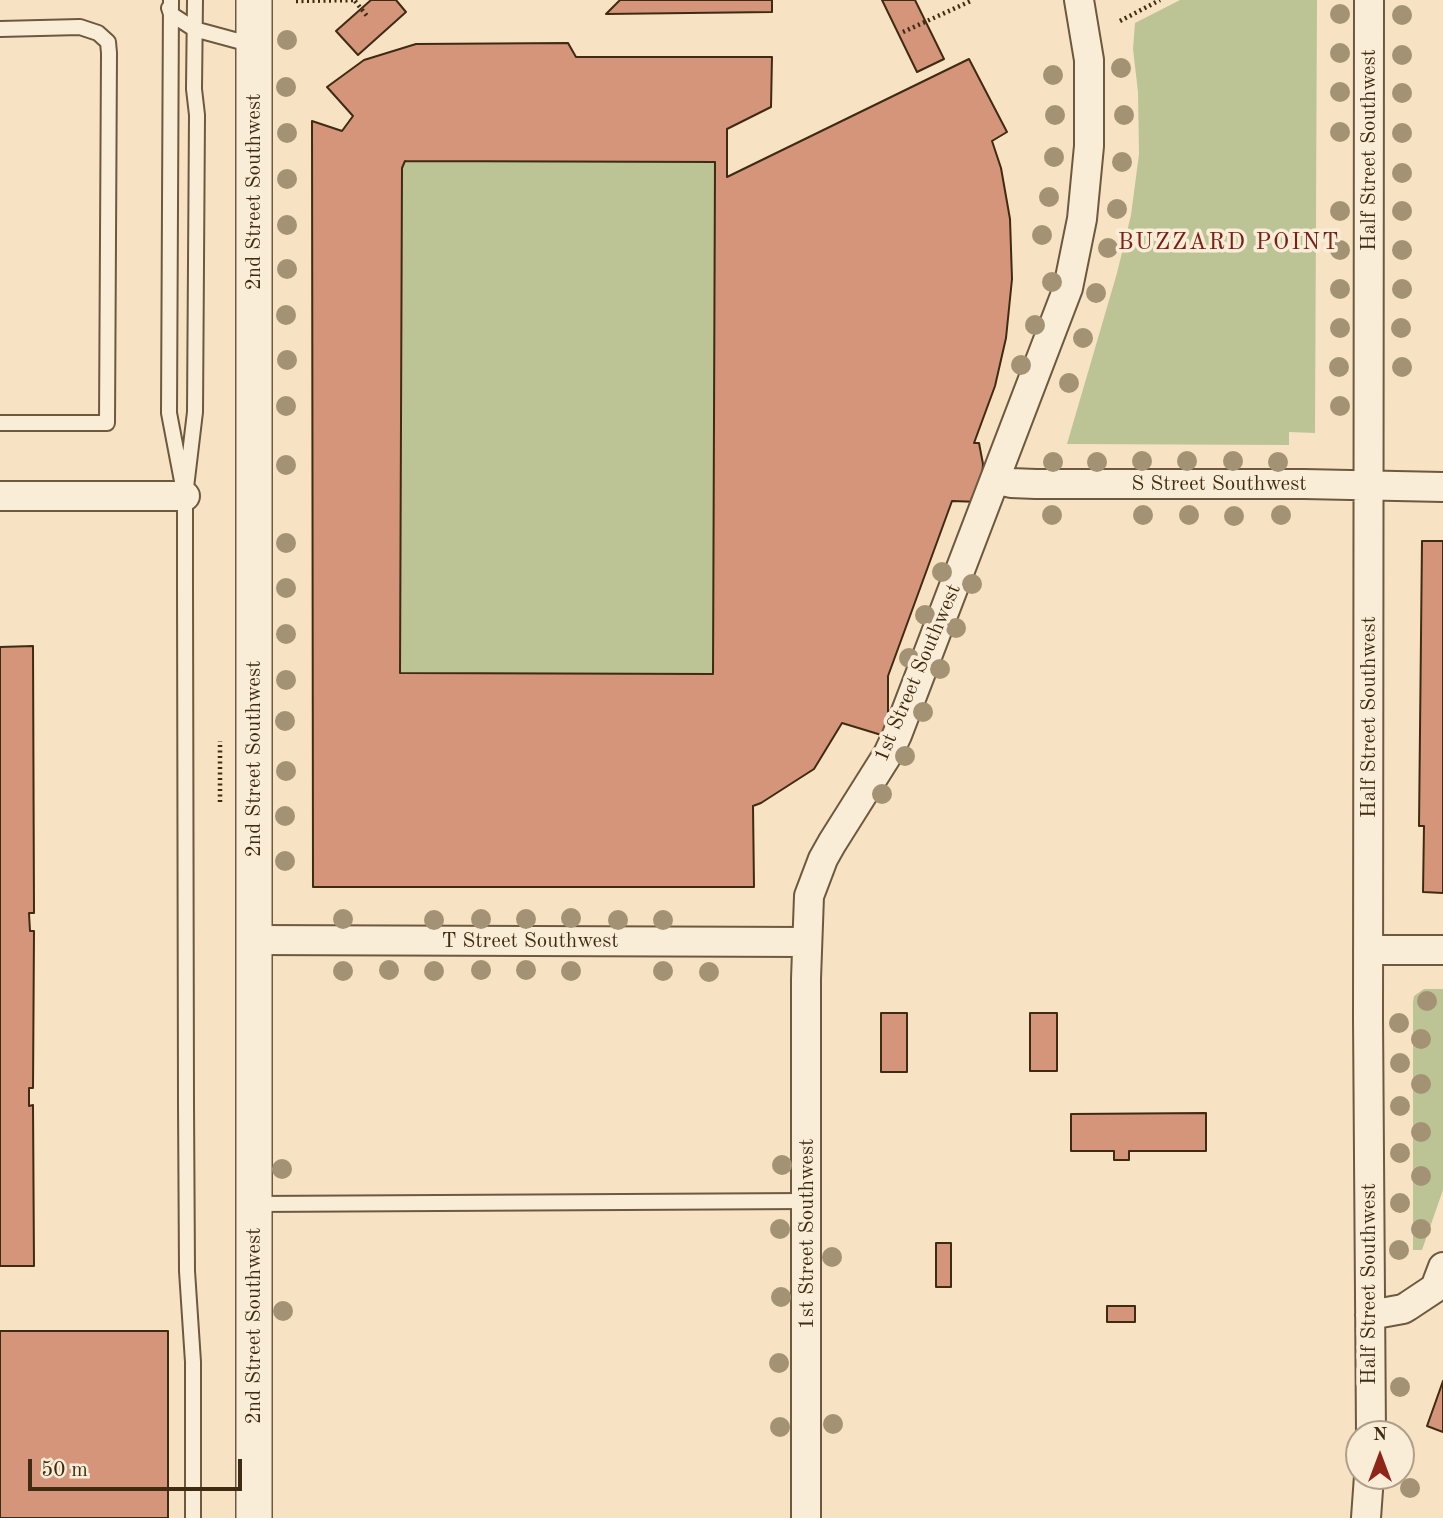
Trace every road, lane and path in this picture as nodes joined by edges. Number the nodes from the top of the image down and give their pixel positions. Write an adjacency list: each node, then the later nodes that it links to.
1 (165, 0): 10 (lane)
2 (195, 0): 14 (lane)
3 (254, 0): 16 (street, 2nd Street Southwest)
4 (973, 0): 15 (path)
5 (1079, 0): 18 (street, 1st Street Southwest)
6 (1160, 0): 12 (path)
7 (1369, 0): 19 (street, Half Street Southwest)
8 (296, 1): 9 (path)
9 (355, 1): 11 (path)
10 (171, 7): 14 (lane); 22 (lane)
11 (367, 16)
12 (1120, 21)
13 (0, 29): 17 (lane)
14 (194, 29): 16 (lane); 22 (lane)
15 (903, 32)
16 (254, 45): 23 (street, 2nd Street Southwest)
17 (0, 424)
18 (995, 479): 19 (street, S Street Southwest); 24 (street, 1st Street Southwest)
19 (1368, 486): 20 (street, S Street Southwest); 25 (street, Half Street Southwest)
20 (1443, 487)
21 (0, 496): 22 (street)
22 (186, 496): 33 (lane)
23 (254, 940): 24 (street, T Street Southwest); 28 (street, 2nd Street Southwest)
24 (807, 942): 27 (street, 1st Street Southwest)
25 (1368, 950): 26 (street); 30 (street, Half Street Southwest)
26 (1443, 950)
27 (807, 1201): 28 (lane); 35 (street, 1st Street Southwest)
28 (254, 1205): 34 (street, 2nd Street Southwest)
29 (1443, 1267): 30 (street)
30 (1370, 1315): 31 (street, Half Street Southwest)
31 (1371, 1420)
32 (1368, 1490): 36 (street)
33 (193, 1518)
34 (254, 1518)
35 (806, 1518)
36 (1366, 1518)

